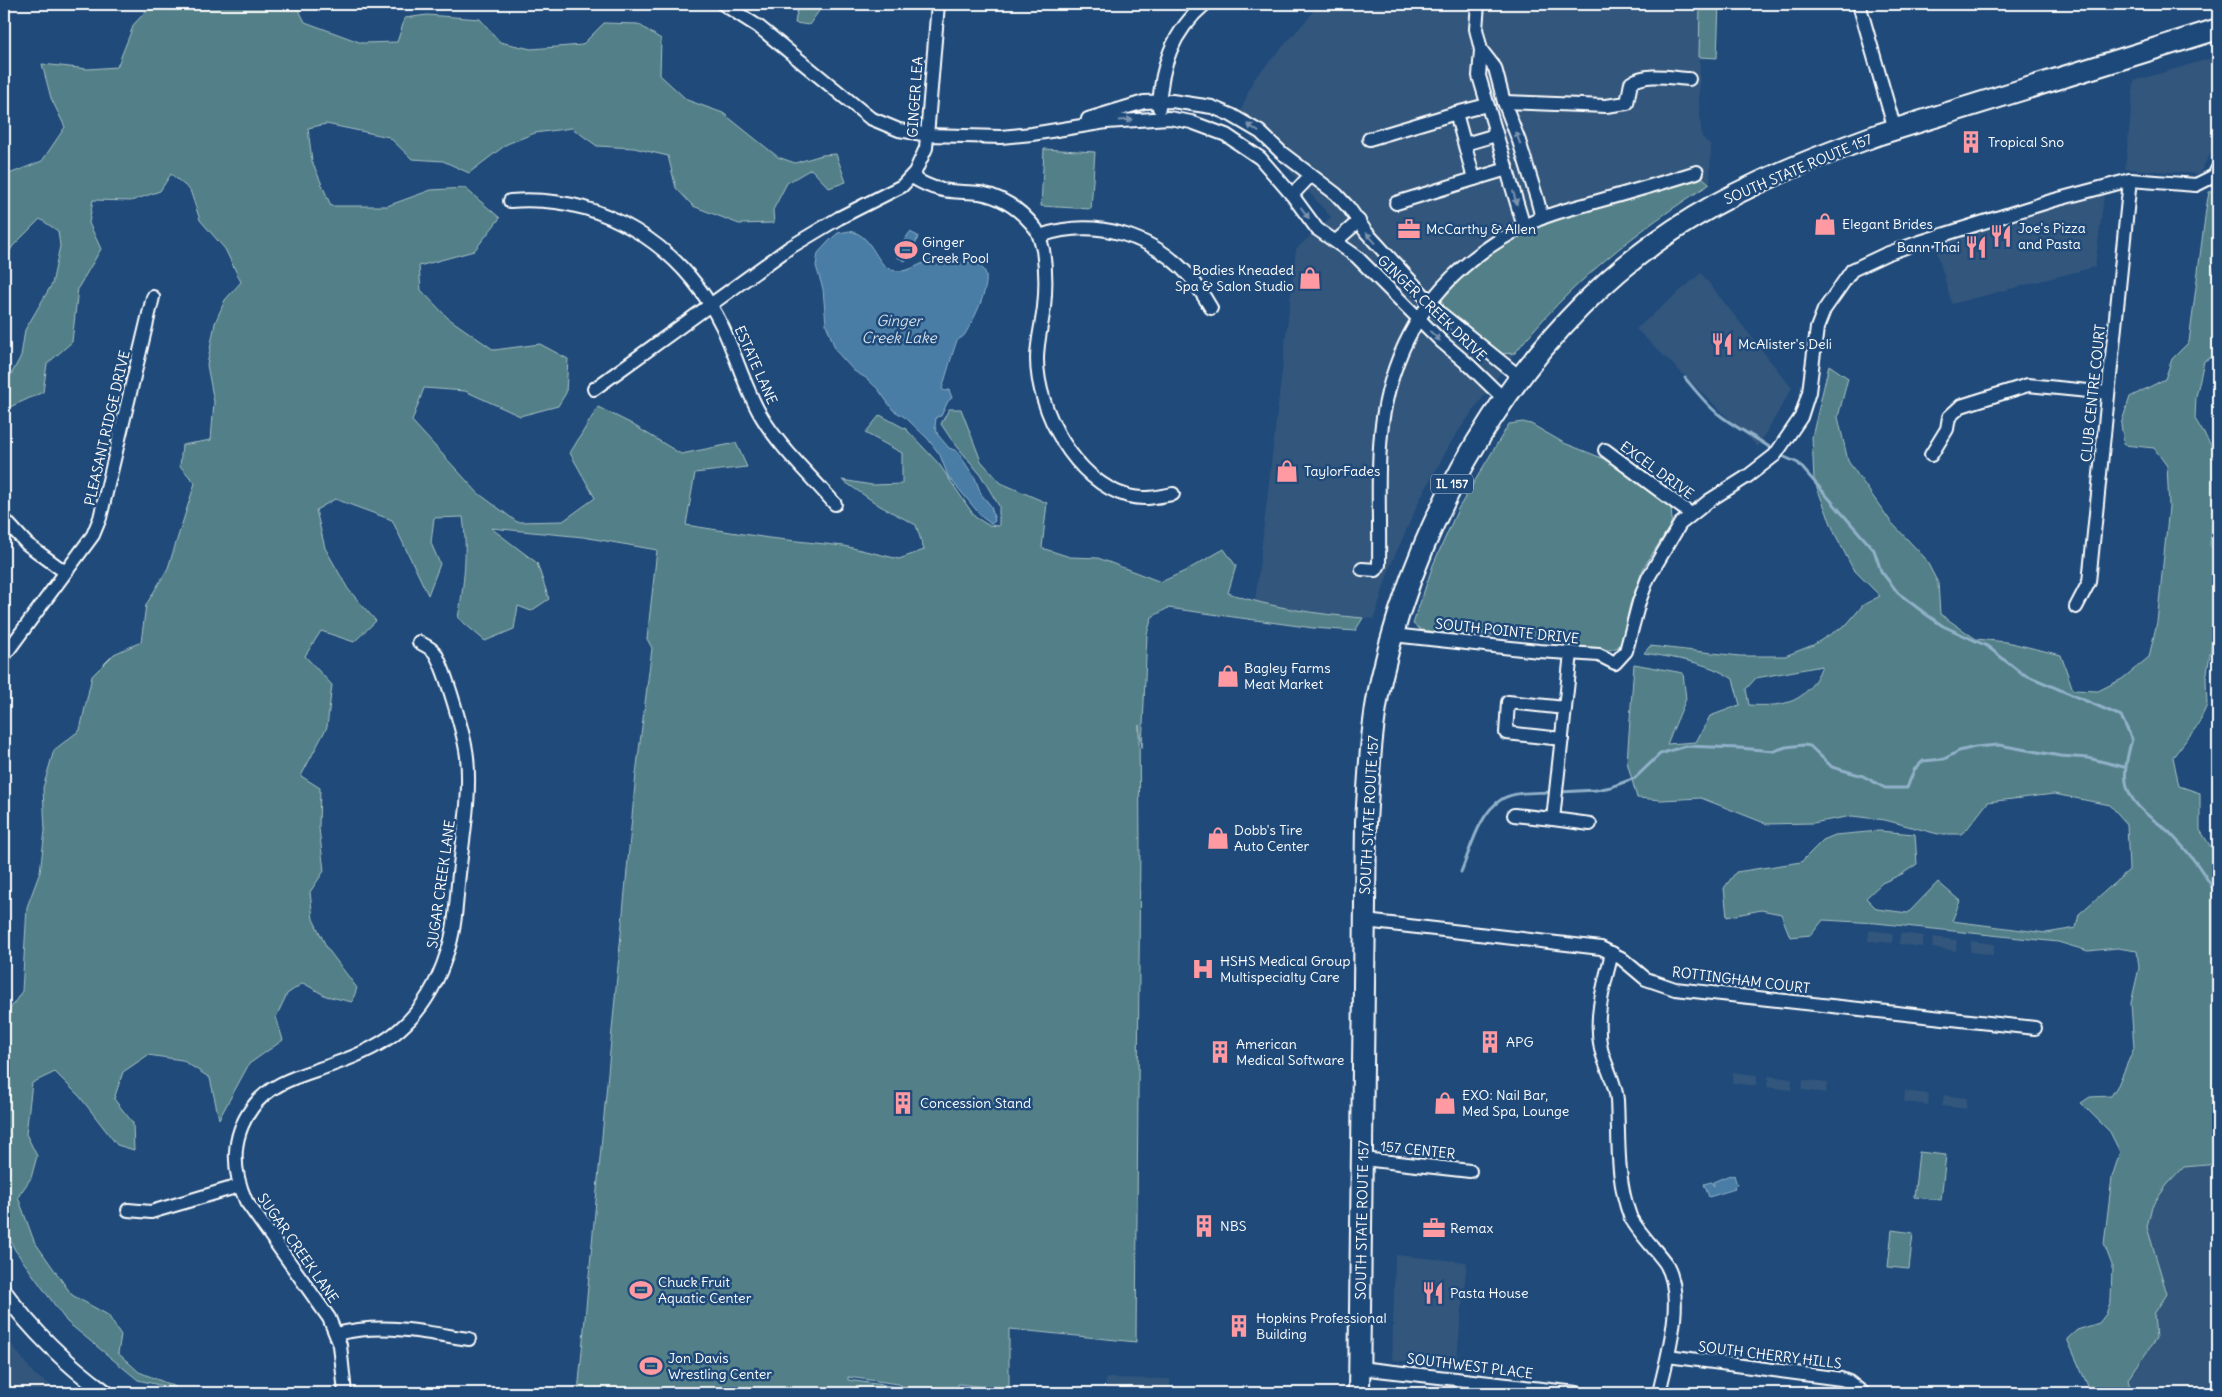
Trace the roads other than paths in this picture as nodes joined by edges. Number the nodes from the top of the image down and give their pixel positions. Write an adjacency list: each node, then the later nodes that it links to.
1 (723, 4): 19 (street, GINGER CREEK DRIVE)
2 (928, 4): 6 (street, GINGER LEA)
3 (1205, 4): 10 (street)
4 (1478, 4): 8 (street)
5 (1859, 4): 18 (street)
6 (937, 10): 19 (street, GINGER LEA)
7 (2218, 29): 18 (main road, SOUTH STATE ROUTE 157 / IL 157)
8 (1481, 50): 11 (street); 12 (street)
9 (1689, 79): 11 (street)
10 (1160, 101): 15 (street); 16 (street, GINGER CREEK DRIVE); 25 (street, GINGER CREEK DRIVE, one-way to 10)
11 (1504, 102): 14 (street)
12 (1487, 105): 13 (street); 17 (street)
13 (1456, 113): 20 (street); 21 (street)
14 (1509, 117): 17 (street); 32 (street, one-way to 14)
15 (1159, 118): 16 (street, GINGER CREEK DRIVE, one-way to 15); 29 (street, GINGER CREEK DRIVE)
16 (1060, 129): 19 (street, GINGER CREEK DRIVE)
17 (1494, 129): 21 (street); 23 (street)
18 (1895, 130): 42 (main road, SOUTH STATE ROUTE 157 / IL 157)
19 (928, 135): 26 (street, GINGER LEA)
20 (1369, 139)
21 (1465, 144): 27 (street)
22 (2218, 168): 28 (street)
23 (1507, 169): 27 (street); 34 (street, one-way to 34)
24 (1697, 172): 32 (street)
25 (1311, 175): 29 (street); 33 (street, GINGER CREEK DRIVE)
26 (912, 177): 35 (street); 39 (street)
27 (1474, 179): 31 (street)
28 (2130, 180): 44 (street, CLUB CENTRE COURT); 50 (street)
29 (1292, 195): 36 (street, GINGER CREEK DRIVE, one-way to 36)
30 (510, 201): 39 (street, ESTATE LANE)
31 (1396, 202)
32 (1542, 218): 34 (street)
33 (1359, 221): 36 (street); 38 (street, GINGER CREEK DRIVE, one-way to 33)
34 (1524, 227): 38 (street)
35 (1040, 236): 40 (street); 48 (street)
36 (1336, 241): 41 (street, GINGER CREEK DRIVE)
37 (153, 296): 53 (street, PLEASANT RIDGE DRIVE)
38 (1429, 302): 41 (street); 42 (street, GINGER CREEK DRIVE)
39 (710, 304): 43 (street); 49 (street, ESTATE LANE)
40 (1211, 308)
41 (1418, 319): 45 (street, GINGER CREEK DRIVE, one-way to 45); 52 (street)
42 (1520, 378): 45 (main road, SOUTH STATE ROUTE 157 / IL 157)
43 (594, 389)
44 (2108, 393): 47 (street); 54 (street, CLUB CENTRE COURT)
45 (1505, 400): 55 (main road, SOUTH STATE ROUTE 157 / IL 157)
46 (1604, 450): 50 (street, EXCEL DRIVE)
47 (1931, 455)
48 (1173, 494)
49 (835, 504)
50 (1692, 514): 57 (street, SOUTH POINTE DRIVE)
51 (4, 518): 53 (street)
52 (1362, 569)
53 (65, 572): 58 (street, PLEASANT RIDGE DRIVE)
54 (2076, 606)
55 (1393, 634): 57 (street, SOUTH POINTE DRIVE); 64 (main road, SOUTH STATE ROUTE 157 / IL 157)
56 (419, 642): 69 (street, SUGAR CREEK LANE)
57 (1571, 653): 59 (street)
58 (4, 656)
59 (1565, 708): 60 (street); 60 (street)
60 (1562, 739): 62 (street)
61 (1514, 815): 62 (street)
62 (1553, 819): 63 (street)
63 (1590, 824)
64 (1365, 921): 65 (street, ROTTINGHAM COURT); 67 (main road, SOUTH STATE ROUTE 157 / IL 157)
65 (1612, 952): 66 (street, ROTTINGHAM COURT); 74 (street)
66 (2035, 1028)
67 (1363, 1159): 68 (street, 157 CENTER); 75 (main road, SOUTH STATE ROUTE 157 / IL 157)
68 (1470, 1171)
69 (239, 1186): 70 (street); 72 (street, SUGAR CREEK LANE)
70 (128, 1210)
71 (4, 1292): 76 (street)
72 (336, 1334): 73 (street); 77 (street, SUGAR CREEK LANE)
73 (469, 1339)
74 (1668, 1356): 80 (street); 81 (street, SOUTH CHERRY HILLS)
75 (1360, 1368): 78 (main road, SOUTH STATE ROUTE 157 / IL 157); 79 (street, SOUTHWEST PLACE)
76 (106, 1393)
77 (345, 1393)
78 (1359, 1393)
79 (1577, 1393)
80 (1659, 1393)
81 (1863, 1393)

